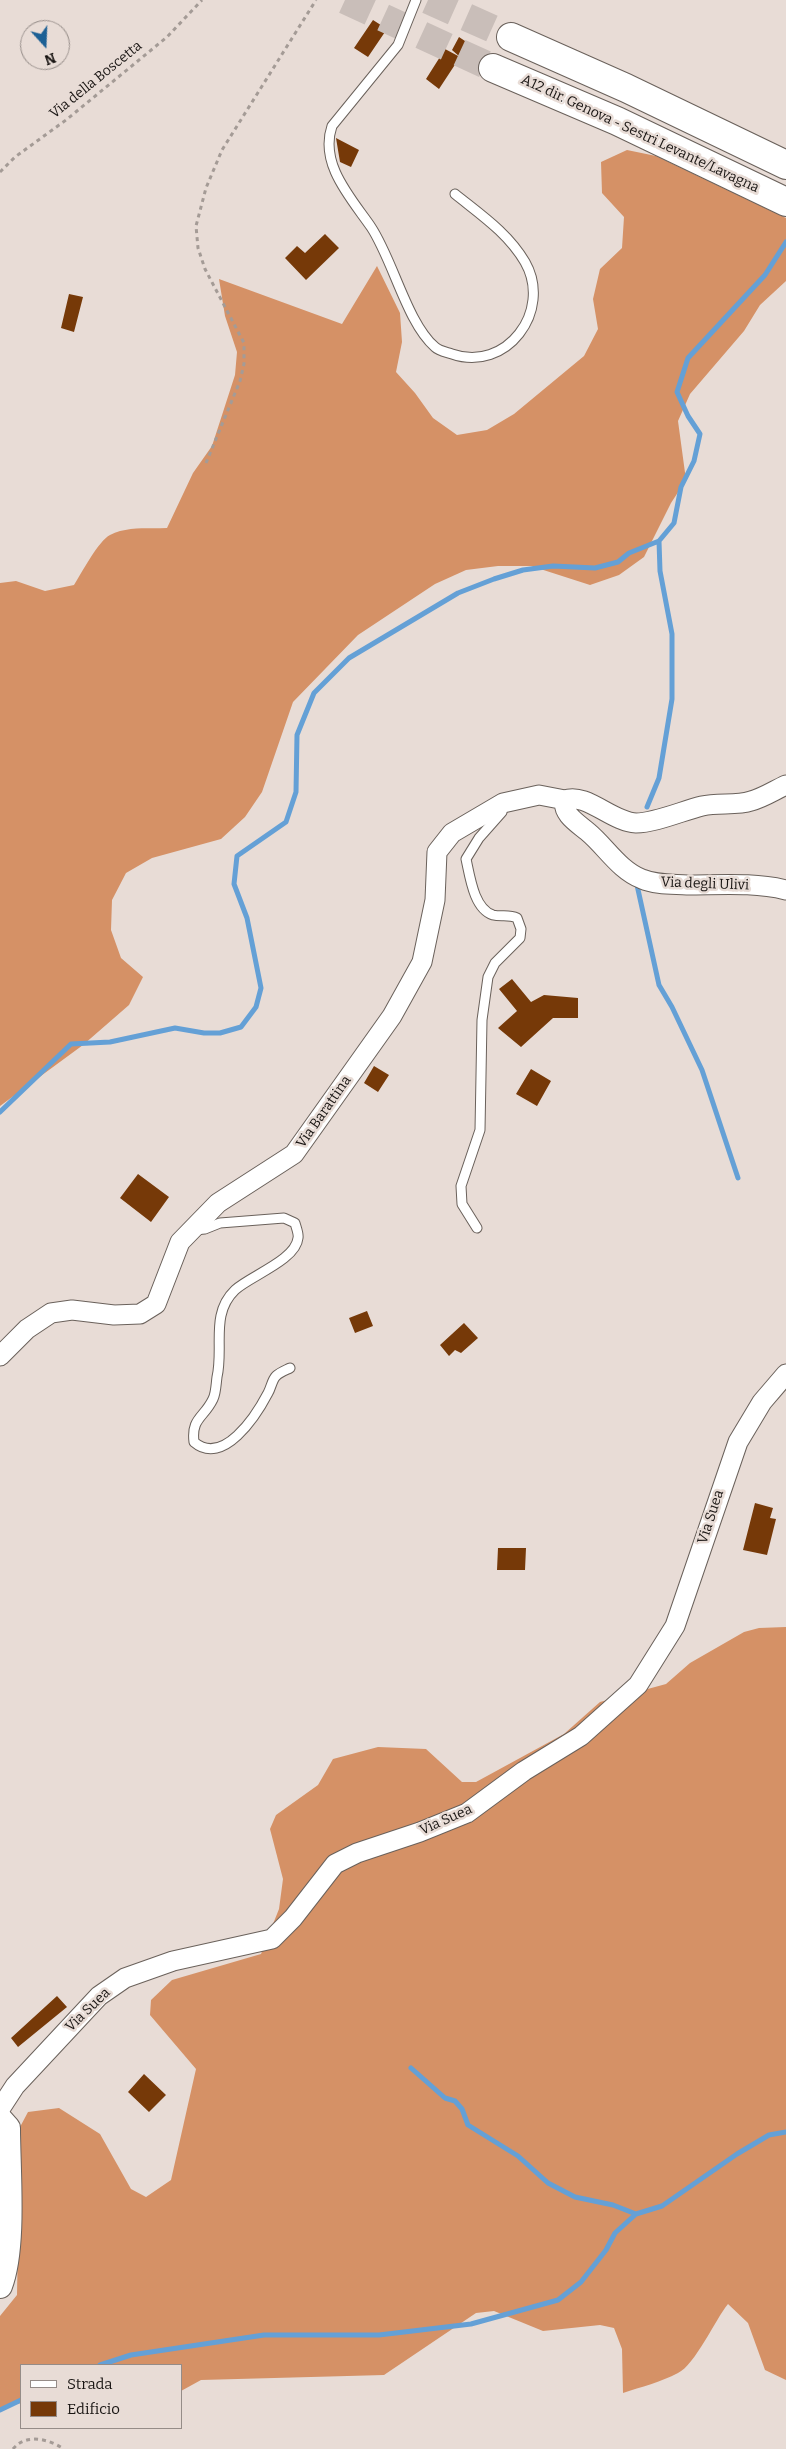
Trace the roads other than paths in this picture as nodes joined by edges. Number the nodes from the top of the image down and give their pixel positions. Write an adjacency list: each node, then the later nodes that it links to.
1 (416, 0): 5 (lane)
2 (511, 37): 4 (highway)
3 (493, 68): 6 (highway, A12 dir. Genova - Sestri Levante/Lavagna)
4 (786, 165)
5 (455, 194)
6 (786, 202)
7 (786, 785): 8 (street)
8 (565, 800): 9 (street, Via Barattina); 10 (street, Via degli Ulivi)
9 (503, 803): 11 (lane); 12 (street, Via Barattina)
10 (786, 890)
11 (476, 1228)
12 (191, 1230): 13 (street, Via Barattina); 14 (lane)
13 (0, 1356)
14 (290, 1368)
15 (786, 1374): 16 (street, Via Suea)
16 (1, 2107): 17 (street)
17 (0, 2286)

